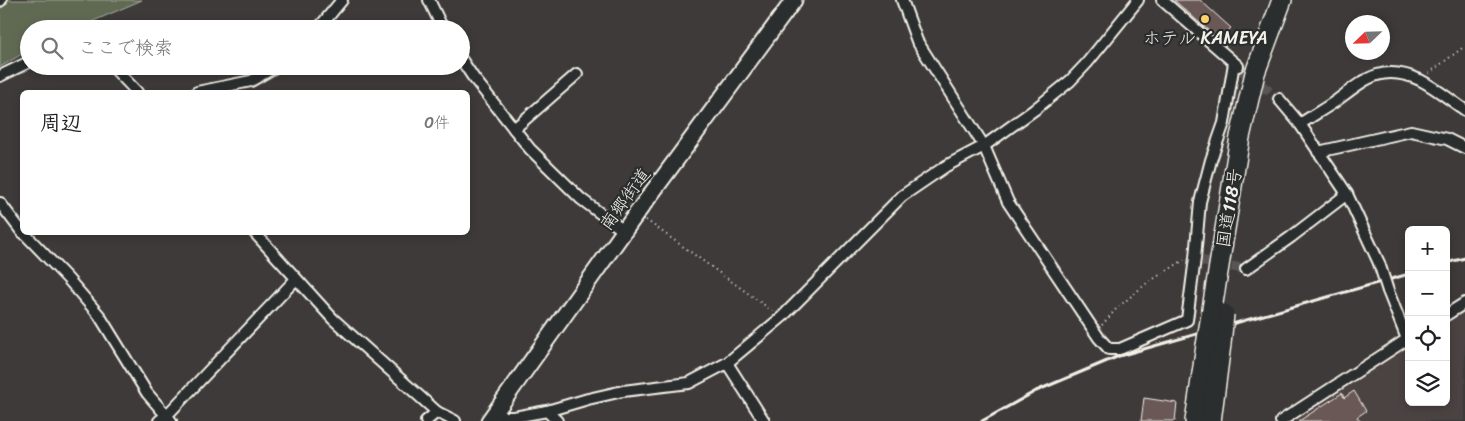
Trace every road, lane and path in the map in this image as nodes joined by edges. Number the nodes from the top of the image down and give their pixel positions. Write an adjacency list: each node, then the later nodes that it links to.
1 (342, 0): 9 (street)
2 (429, 0): 10 (street)
3 (794, 0): 30 (street, 南郷街道)
4 (902, 0): 25 (street)
5 (1138, 0): 25 (street)
6 (1162, 0): 35 (street)
7 (1282, 0): 40 (highway, 国道118号)
8 (1294, 0): 40 (highway, 国道118号)
9 (325, 20)
10 (439, 20)
11 (1465, 46): 18 (path)
12 (20, 66): 15 (street)
13 (470, 73): 24 (street)
14 (578, 74): 24 (street)
15 (0, 75)
16 (121, 75): 19 (street)
17 (262, 75): 20 (street)
18 (1419, 80): 22 (street); 23 (street)
19 (135, 90)
20 (207, 90)
21 (1280, 99): 23 (street)
22 (1465, 110)
23 (1300, 124): 27 (street)
24 (514, 129): 32 (street)
25 (984, 146): 41 (street); 43 (street)
26 (1465, 148): 27 (street)
27 (1318, 152): 28 (street)
28 (1347, 194): 36 (street); 42 (street, bridge)
29 (0, 203): 31 (street)
30 (637, 213): 32 (street, 南郷街道); 41 (path)
31 (20, 228)
32 (624, 231): 49 (street, 南郷街道)
33 (26, 235): 50 (street)
34 (257, 235): 37 (street)
35 (1198, 257): 43 (path); 43 (street)
36 (1246, 269)
37 (296, 279): 48 (street); 50 (street)
38 (1465, 303): 39 (street)
39 (1450, 312)
40 (1218, 315): 45 (highway, 国道118号, bridge)
41 (782, 317): 46 (street)
42 (1405, 331)
43 (1096, 333)
44 (1405, 340): 57 (street)
45 (1213, 345): 55 (highway, 国道118号); 56 (highway, 国道118号)
46 (727, 363): 47 (street); 54 (street)
47 (547, 411): 49 (street); 53 (street)
48 (436, 412): 51 (street); 52 (street)
49 (491, 418)
50 (166, 419)
51 (426, 421)
52 (455, 421)
53 (556, 421)
54 (764, 421)
55 (1195, 421)
56 (1212, 421)
57 (1281, 421)

